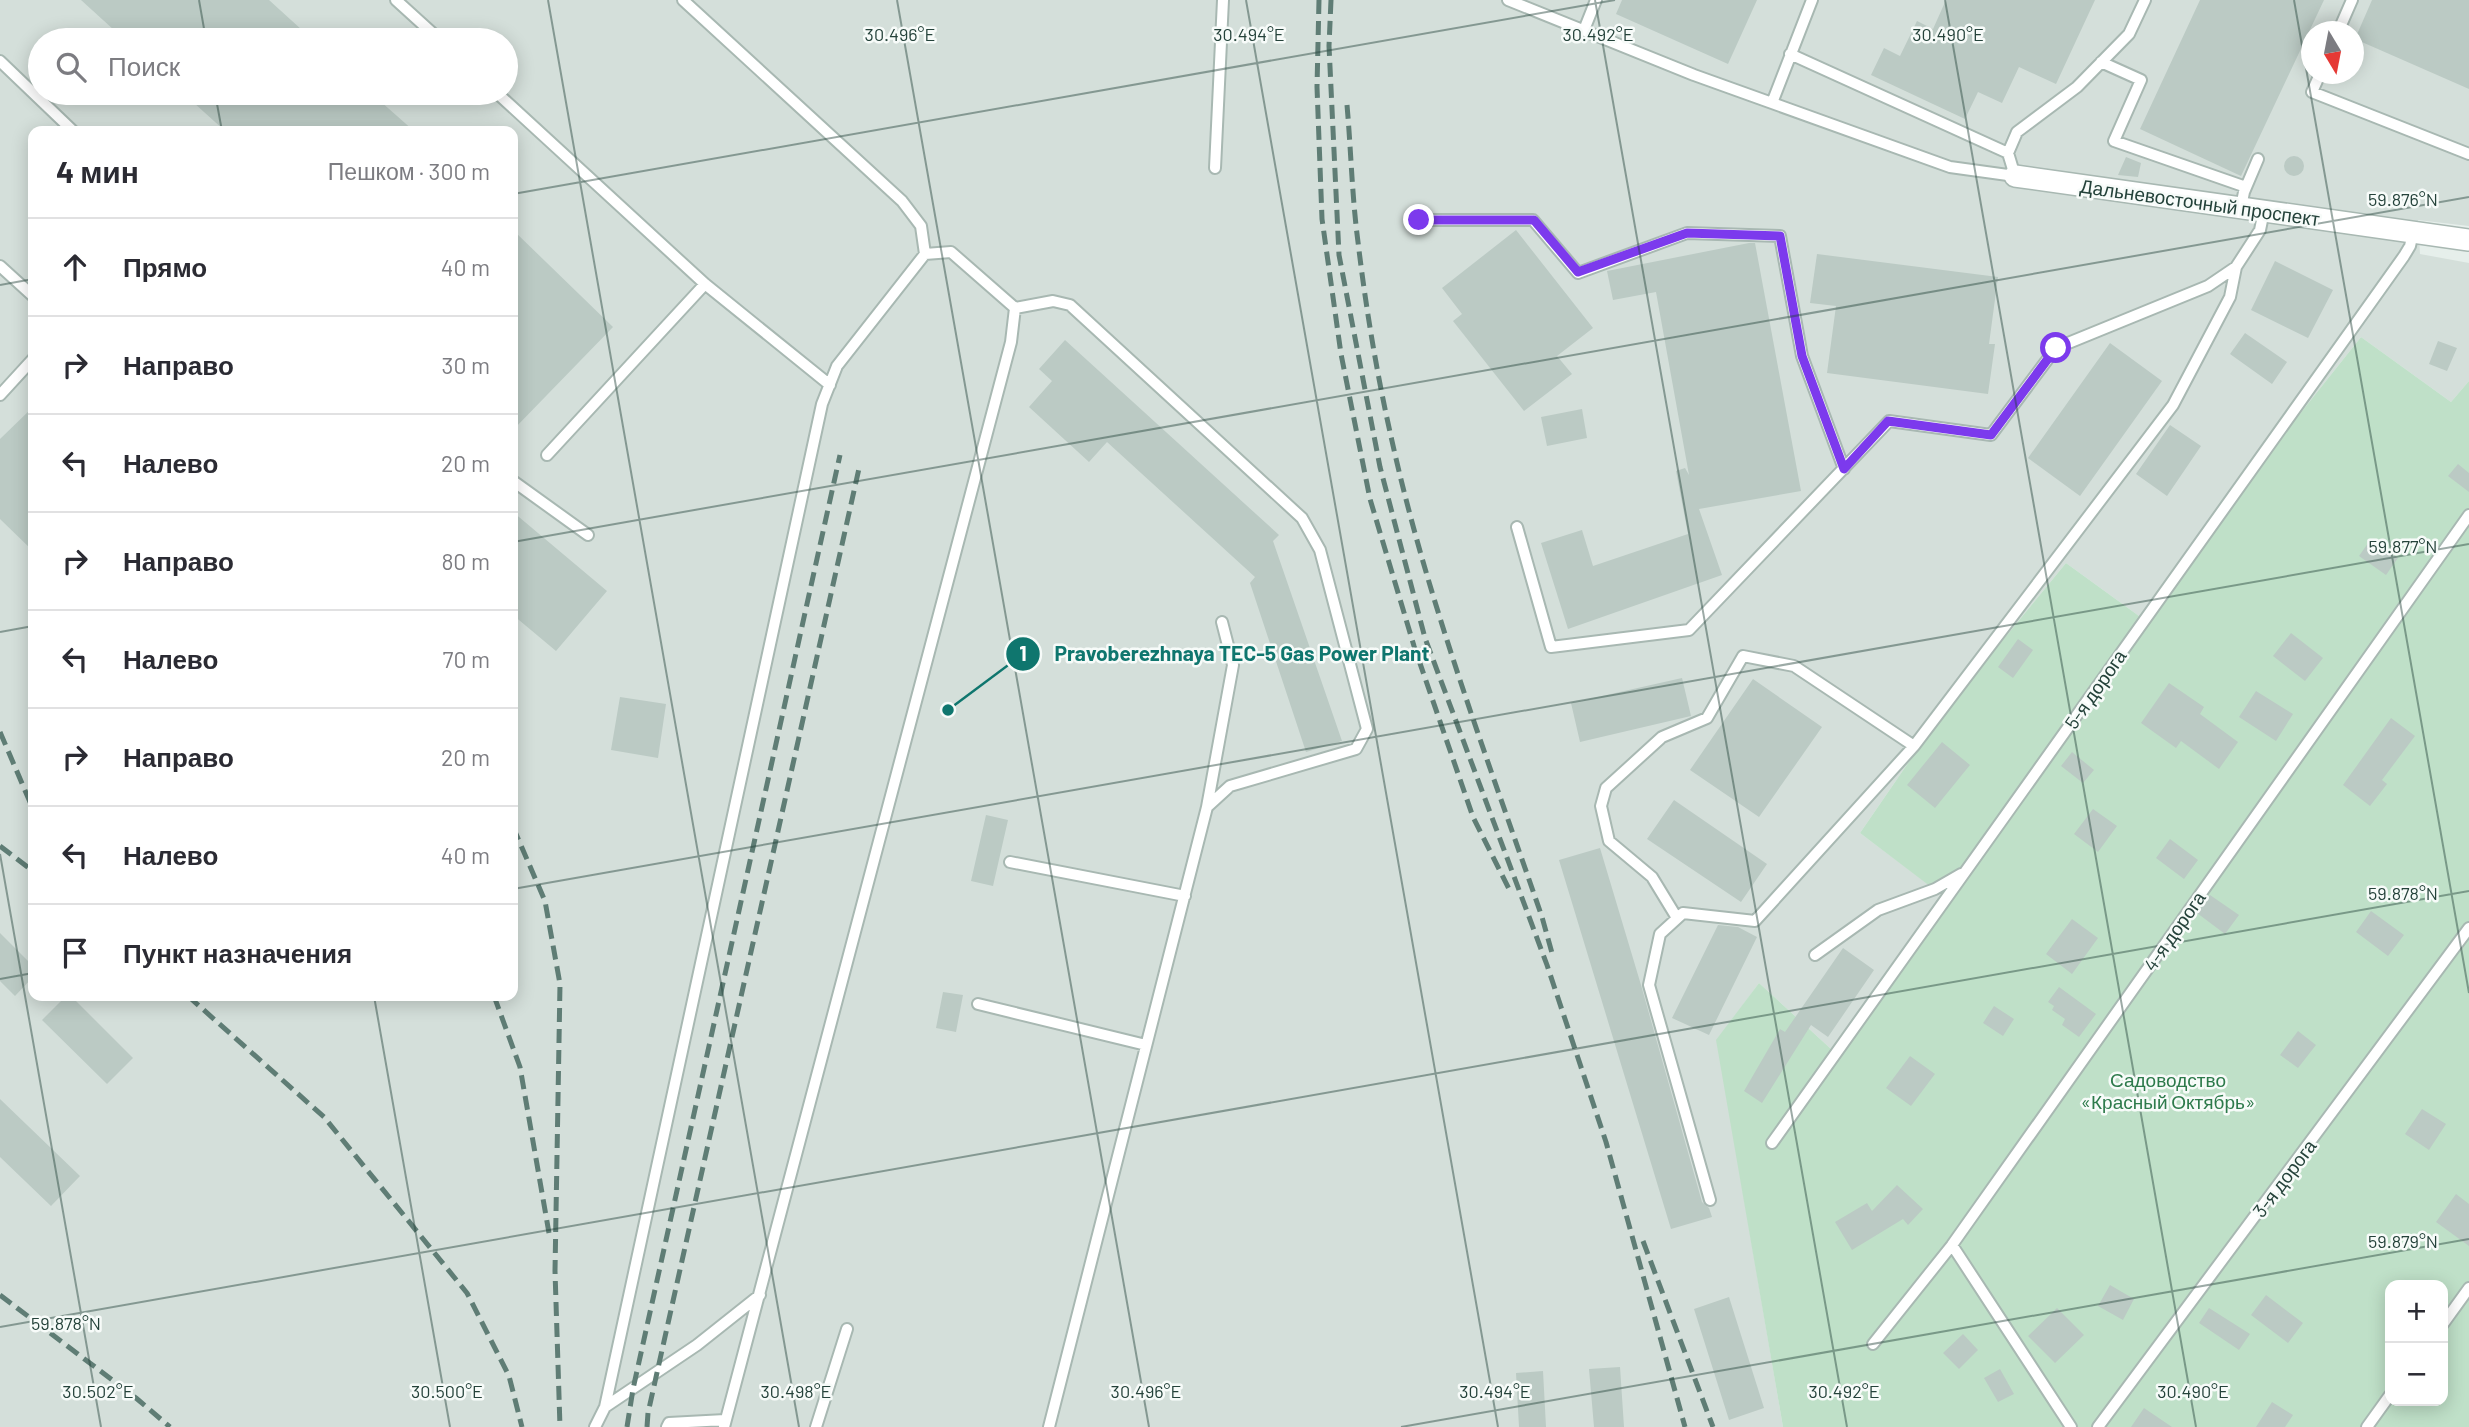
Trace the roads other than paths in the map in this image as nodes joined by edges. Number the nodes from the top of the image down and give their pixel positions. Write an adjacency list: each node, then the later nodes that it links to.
1 (396, 0): 10 (lane)
2 (683, 0): 31 (lane)
3 (1223, 0): 24 (lane)
4 (1508, 0): 11 (lane)
5 (1596, 0): 11 (lane)
6 (1812, 0): 12 (lane)
7 (2145, 0): 14 (lane)
8 (2352, 0): 9 (lane)
9 (2343, 21)
10 (427, 28)
11 (1584, 30): 17 (lane)
12 (1790, 54): 17 (lane); 21 (lane)
13 (0, 61): 16 (lane)
14 (2101, 62): 21 (lane); 26 (lane)
15 (2316, 84): 22 (lane)
16 (28, 88)
17 (1772, 103): 25 (lane)
18 (46, 105): 20 (lane)
19 (510, 105): 34 (lane)
20 (68, 126)
21 (2008, 153): 25 (lane)
22 (2469, 155)
23 (2258, 159): 26 (lane)
24 (1215, 168)
25 (2015, 176): 26 (street, Дальневосточный проспект)
26 (2243, 197): 27 (street, Дальневосточный проспект)
27 (2264, 211): 29 (street, Дальневосточный проспект); 33 (lane)
28 (1419, 220): 41 (lane)
29 (2413, 233): 30 (street, Дальневосточный проспект); 50 (lane, 5-я дорога)
30 (2469, 240)
31 (925, 254): 36 (lane); 38 (lane)
32 (0, 266): 35 (lane)
33 (2236, 267): 41 (lane); 47 (lane)
34 (705, 284): 38 (lane); 40 (lane)
35 (28, 291)
36 (1015, 308): 48 (lane); 61 (lane)
37 (28, 364): 39 (lane)
38 (830, 385): 66 (lane)
39 (0, 395)
40 (547, 455)
41 (1844, 469): 44 (lane)
42 (518, 485): 45 (lane)
43 (2469, 514): 59 (lane, 4-я дорога)
44 (1517, 527)
45 (588, 535)
46 (1222, 622): 48 (lane)
47 (1914, 746): 52 (lane); 52 (lane)
48 (1207, 807): 51 (lane)
49 (1010, 862): 51 (lane)
50 (1965, 872): 54 (lane); 57 (lane, 5-я дорога)
51 (1185, 895): 56 (lane)
52 (1677, 919): 58 (lane)
53 (2469, 928): 73 (lane, 3-я дорога)
54 (1815, 955)
55 (978, 1004): 56 (lane)
56 (1146, 1045): 71 (lane)
57 (1772, 1143)
58 (1710, 1200)
59 (1952, 1245): 64 (lane, 4-я дорога); 72 (lane)
60 (2469, 1288): 62 (lane)
61 (761, 1295): 66 (lane); 67 (lane)
62 (2448, 1317)
63 (847, 1329): 70 (lane)
64 (1873, 1344)
65 (2385, 1402): 74 (lane)
66 (605, 1407): 68 (lane)
67 (725, 1423): 69 (lane)
68 (595, 1427)
69 (667, 1427)
70 (816, 1427)
71 (1049, 1427)
72 (2071, 1427)
73 (2098, 1427)
74 (2367, 1427)

